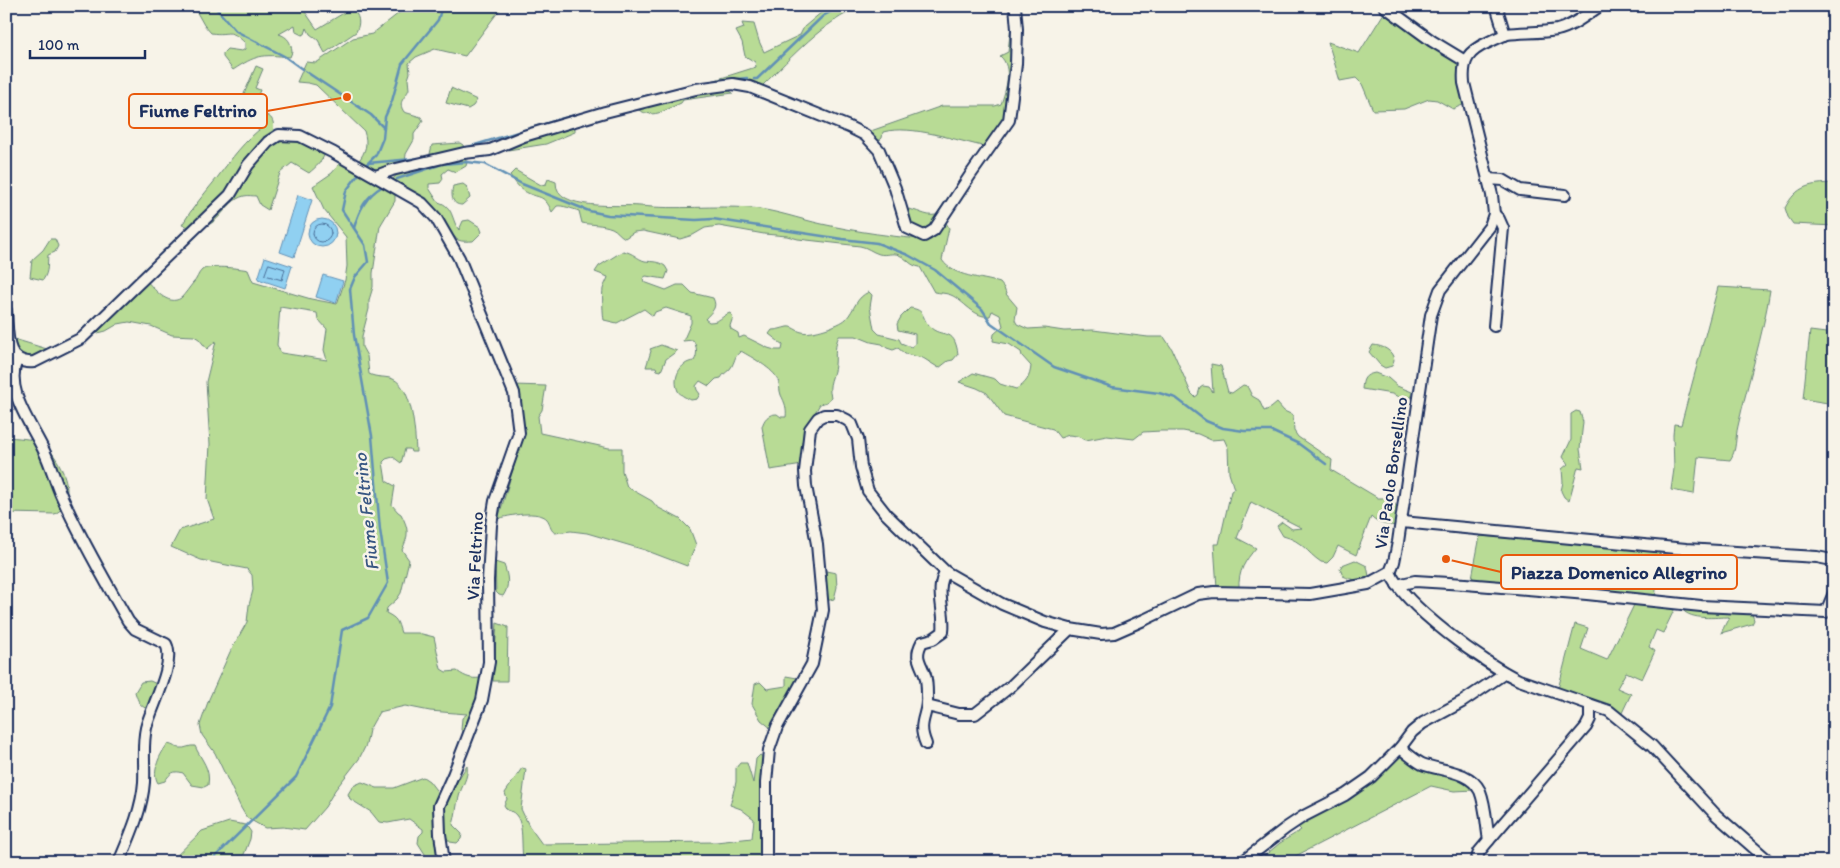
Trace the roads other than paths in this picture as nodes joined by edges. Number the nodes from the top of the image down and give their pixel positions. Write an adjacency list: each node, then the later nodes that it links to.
1 (1015, 6): 7 (street)
2 (1384, 6): 6 (street)
3 (1500, 6): 5 (street)
4 (1600, 6): 5 (street)
5 (1505, 35): 6 (street)
6 (1465, 61): 8 (street)
7 (376, 176): 13 (street, Via Feltrino); 28 (street, Via Feltrino)
8 (1488, 179): 9 (street); 10 (street)
9 (1565, 195)
10 (1494, 214): 12 (street); 14 (street, Via Paolo Borsellino)
11 (6, 311): 13 (street)
12 (1494, 326)
13 (17, 359): 27 (street)
14 (1402, 522): 15 (street); 17 (street, Via Paolo Borsellino)
15 (1834, 562)
16 (946, 572): 20 (street, Via Paolo Borsellino); 23 (street); 29 (street, Via Paolo Borsellino)
17 (1390, 572): 18 (street); 20 (street, Via Paolo Borsellino)
18 (1397, 585): 19 (street); 21 (street)
19 (1834, 593)
20 (1070, 629): 23 (street)
21 (1505, 673): 22 (street); 25 (street)
22 (1590, 705): 26 (street); 32 (street)
23 (927, 706): 24 (street)
24 (926, 744)
25 (1400, 748): 26 (street); 30 (street)
26 (1489, 840): 31 (street)
27 (119, 862)
28 (444, 862)
29 (766, 862)
30 (1242, 862)
31 (1476, 862)
32 (1770, 862)

